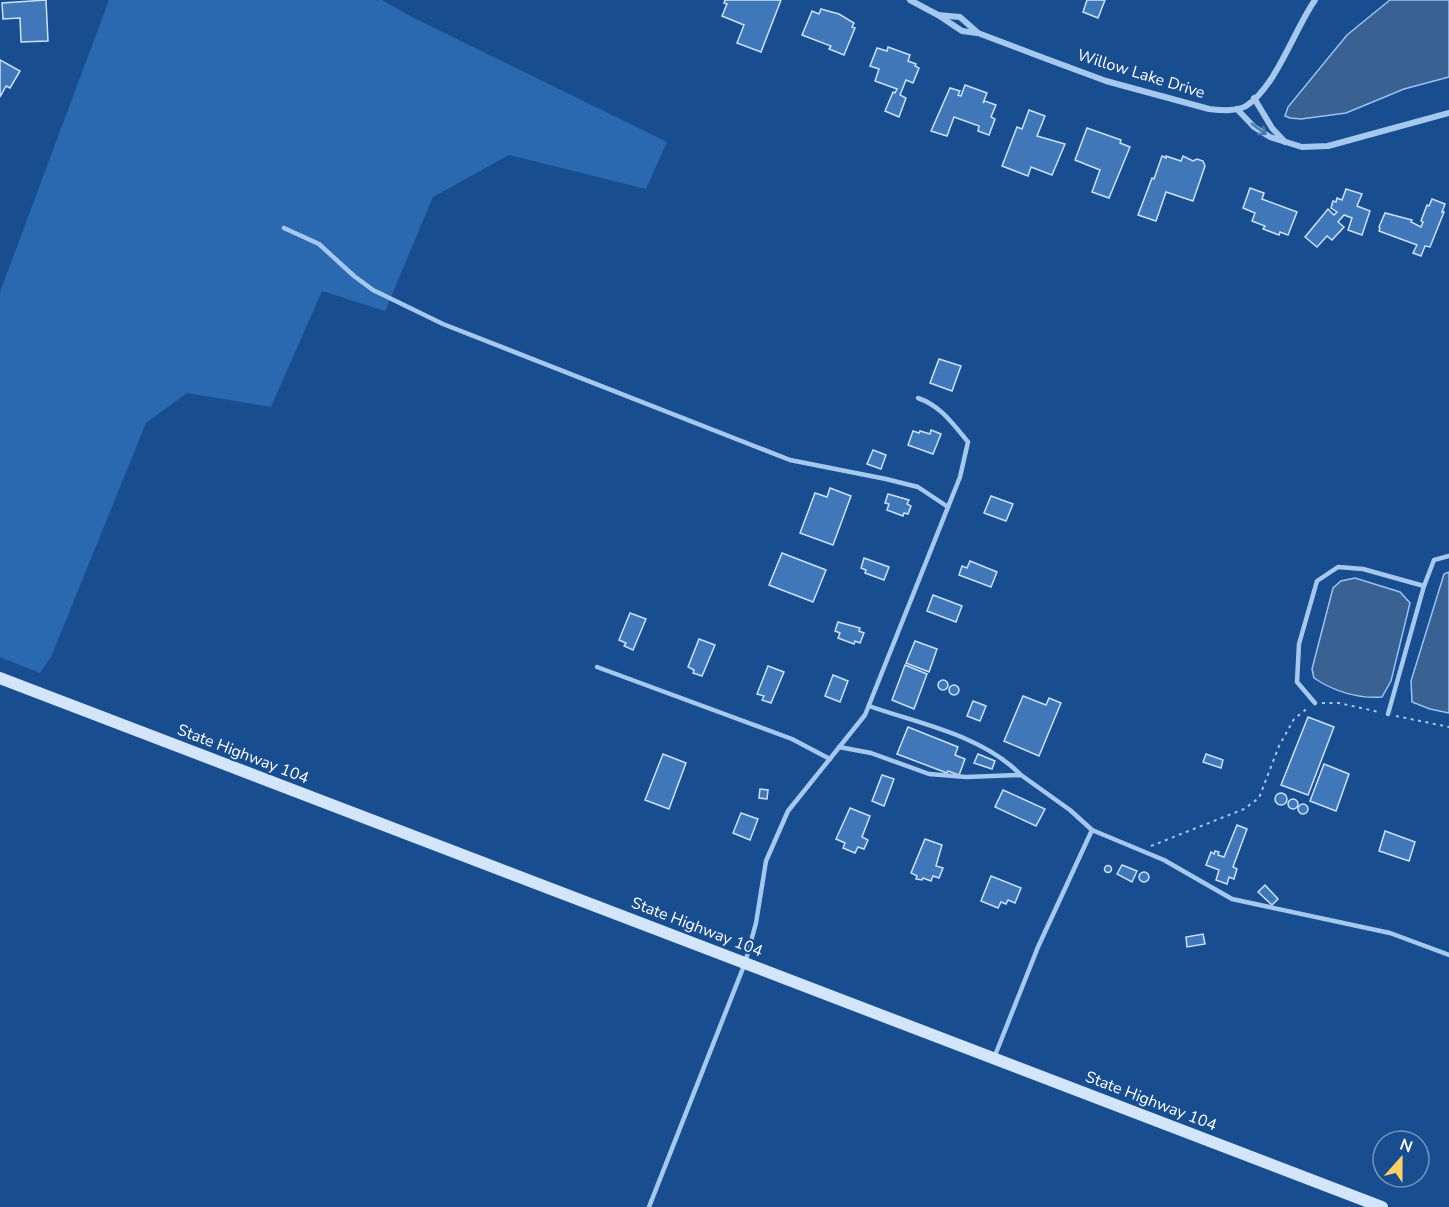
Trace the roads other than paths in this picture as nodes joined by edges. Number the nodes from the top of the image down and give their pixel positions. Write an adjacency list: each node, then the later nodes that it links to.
1 (910, 0): 3 (street, Willow Lake Drive)
2 (1315, 0): 5 (street)
3 (938, 15): 4 (street, Willow Lake Drive); 4 (street, Willow Lake Drive)
4 (978, 33): 6 (street, Willow Lake Drive)
5 (1254, 98): 6 (street); 8 (street)
6 (1237, 109): 8 (street, one-way to 8)
7 (1449, 113): 8 (street)
8 (1285, 142)
9 (284, 228): 11 (lane)
10 (918, 398): 11 (lane)
11 (948, 507): 17 (lane)
12 (1449, 556): 13 (lane)
13 (1424, 586): 16 (lane); 18 (lane)
14 (597, 667): 20 (lane)
15 (0, 678): 24 (main road, State Highway 104)
16 (1315, 703)
17 (869, 706): 19 (lane); 21 (lane)
18 (1388, 714)
19 (839, 747): 20 (lane); 21 (lane)
20 (830, 759): 24 (lane)
21 (1021, 775): 22 (lane)
22 (1092, 830): 23 (lane); 25 (lane)
23 (1449, 955)
24 (745, 963): 25 (main road, State Highway 104); 26 (lane)
25 (994, 1058): 27 (main road, State Highway 104)
26 (650, 1207)
27 (1382, 1207)

